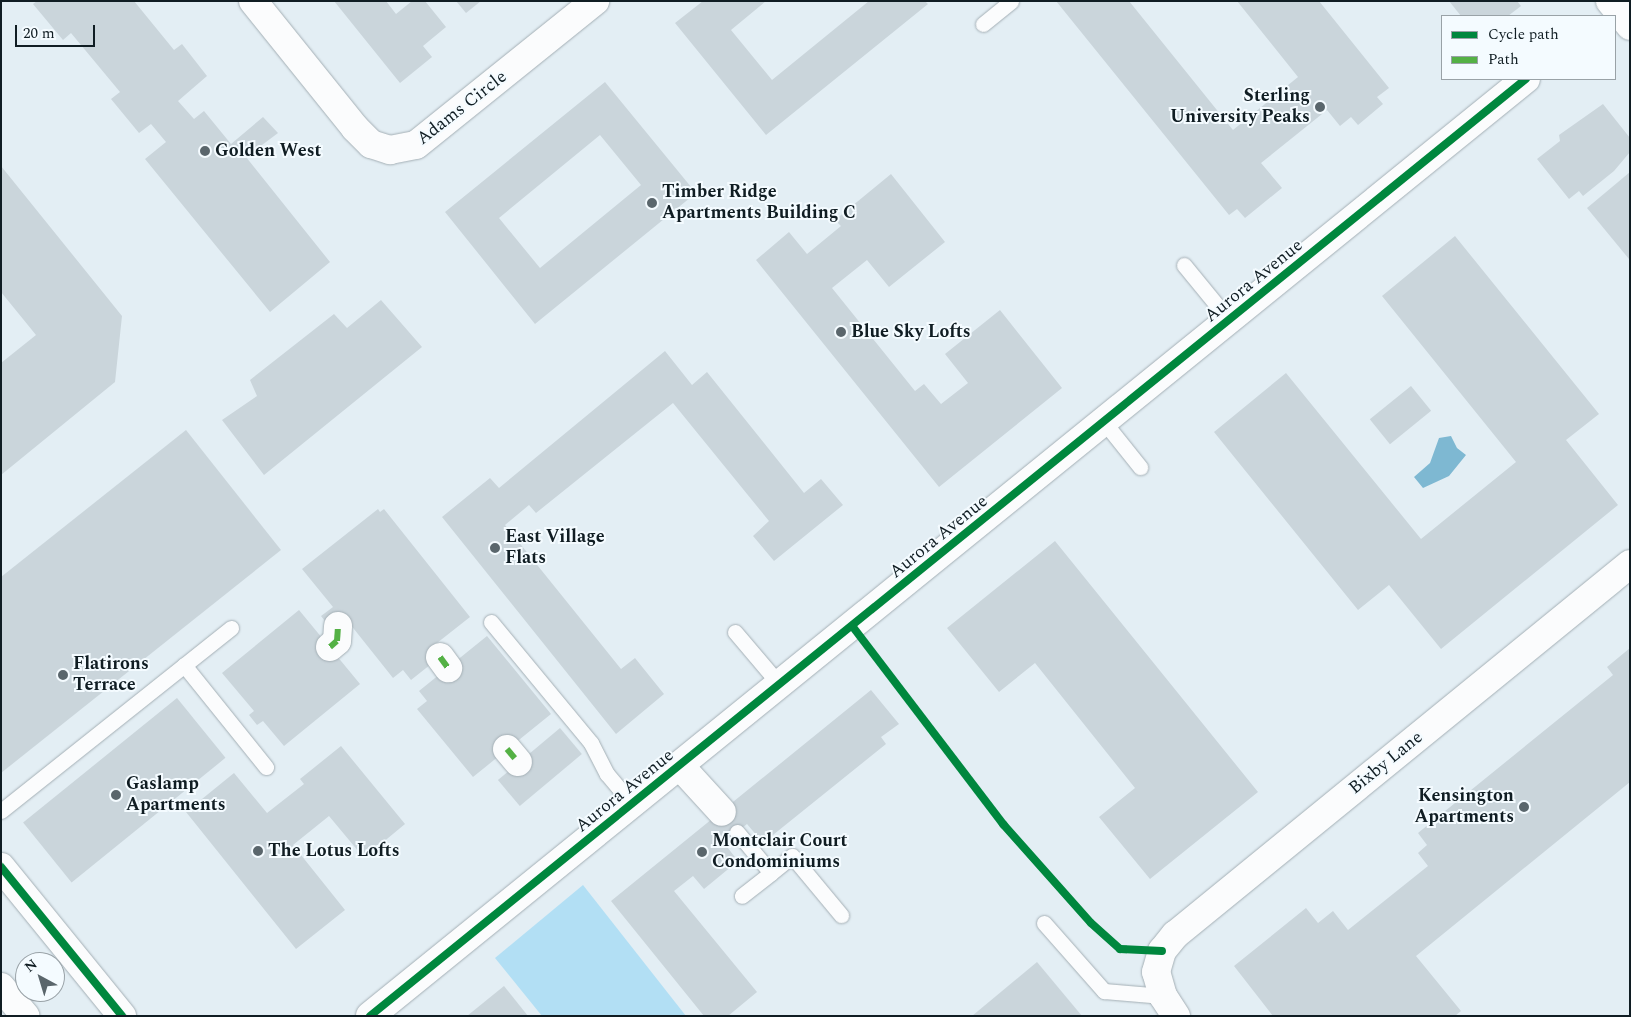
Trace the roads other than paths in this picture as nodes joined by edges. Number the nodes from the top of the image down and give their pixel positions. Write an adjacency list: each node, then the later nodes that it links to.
1 (253, 1): 2 (main road, Adams Circle)
2 (595, 1)
3 (1011, 1): 4 (lane)
4 (983, 24)
5 (1525, 80): 7 (main road, Aurora Avenue)
6 (1184, 266): 7 (lane)
7 (1230, 320): 8 (main road, Aurora Avenue)
8 (1104, 422): 9 (lane); 15 (main road, Aurora Avenue)
9 (1140, 467)
10 (1630, 564): 27 (main road, Bixby Lane)
11 (491, 622): 18 (lane)
12 (230, 628): 14 (lane)
13 (735, 632): 15 (lane)
14 (184, 665): 17 (lane); 19 (lane)
15 (780, 686): 16 (main road, Aurora Avenue)
16 (680, 766): 18 (main road, Aurora Avenue); 20 (main road)
17 (266, 767)
18 (632, 804): 30 (main road, Aurora Avenue)
19 (1, 812)
20 (729, 822): 22 (lane)
21 (1, 867): 29 (main road)
22 (772, 873): 23 (lane); 24 (lane)
23 (742, 896)
24 (841, 915)
25 (1044, 923): 27 (lane)
26 (1, 987): 28 (main road)
27 (1165, 995)
28 (25, 1016)
29 (122, 1016)
30 (370, 1016)

